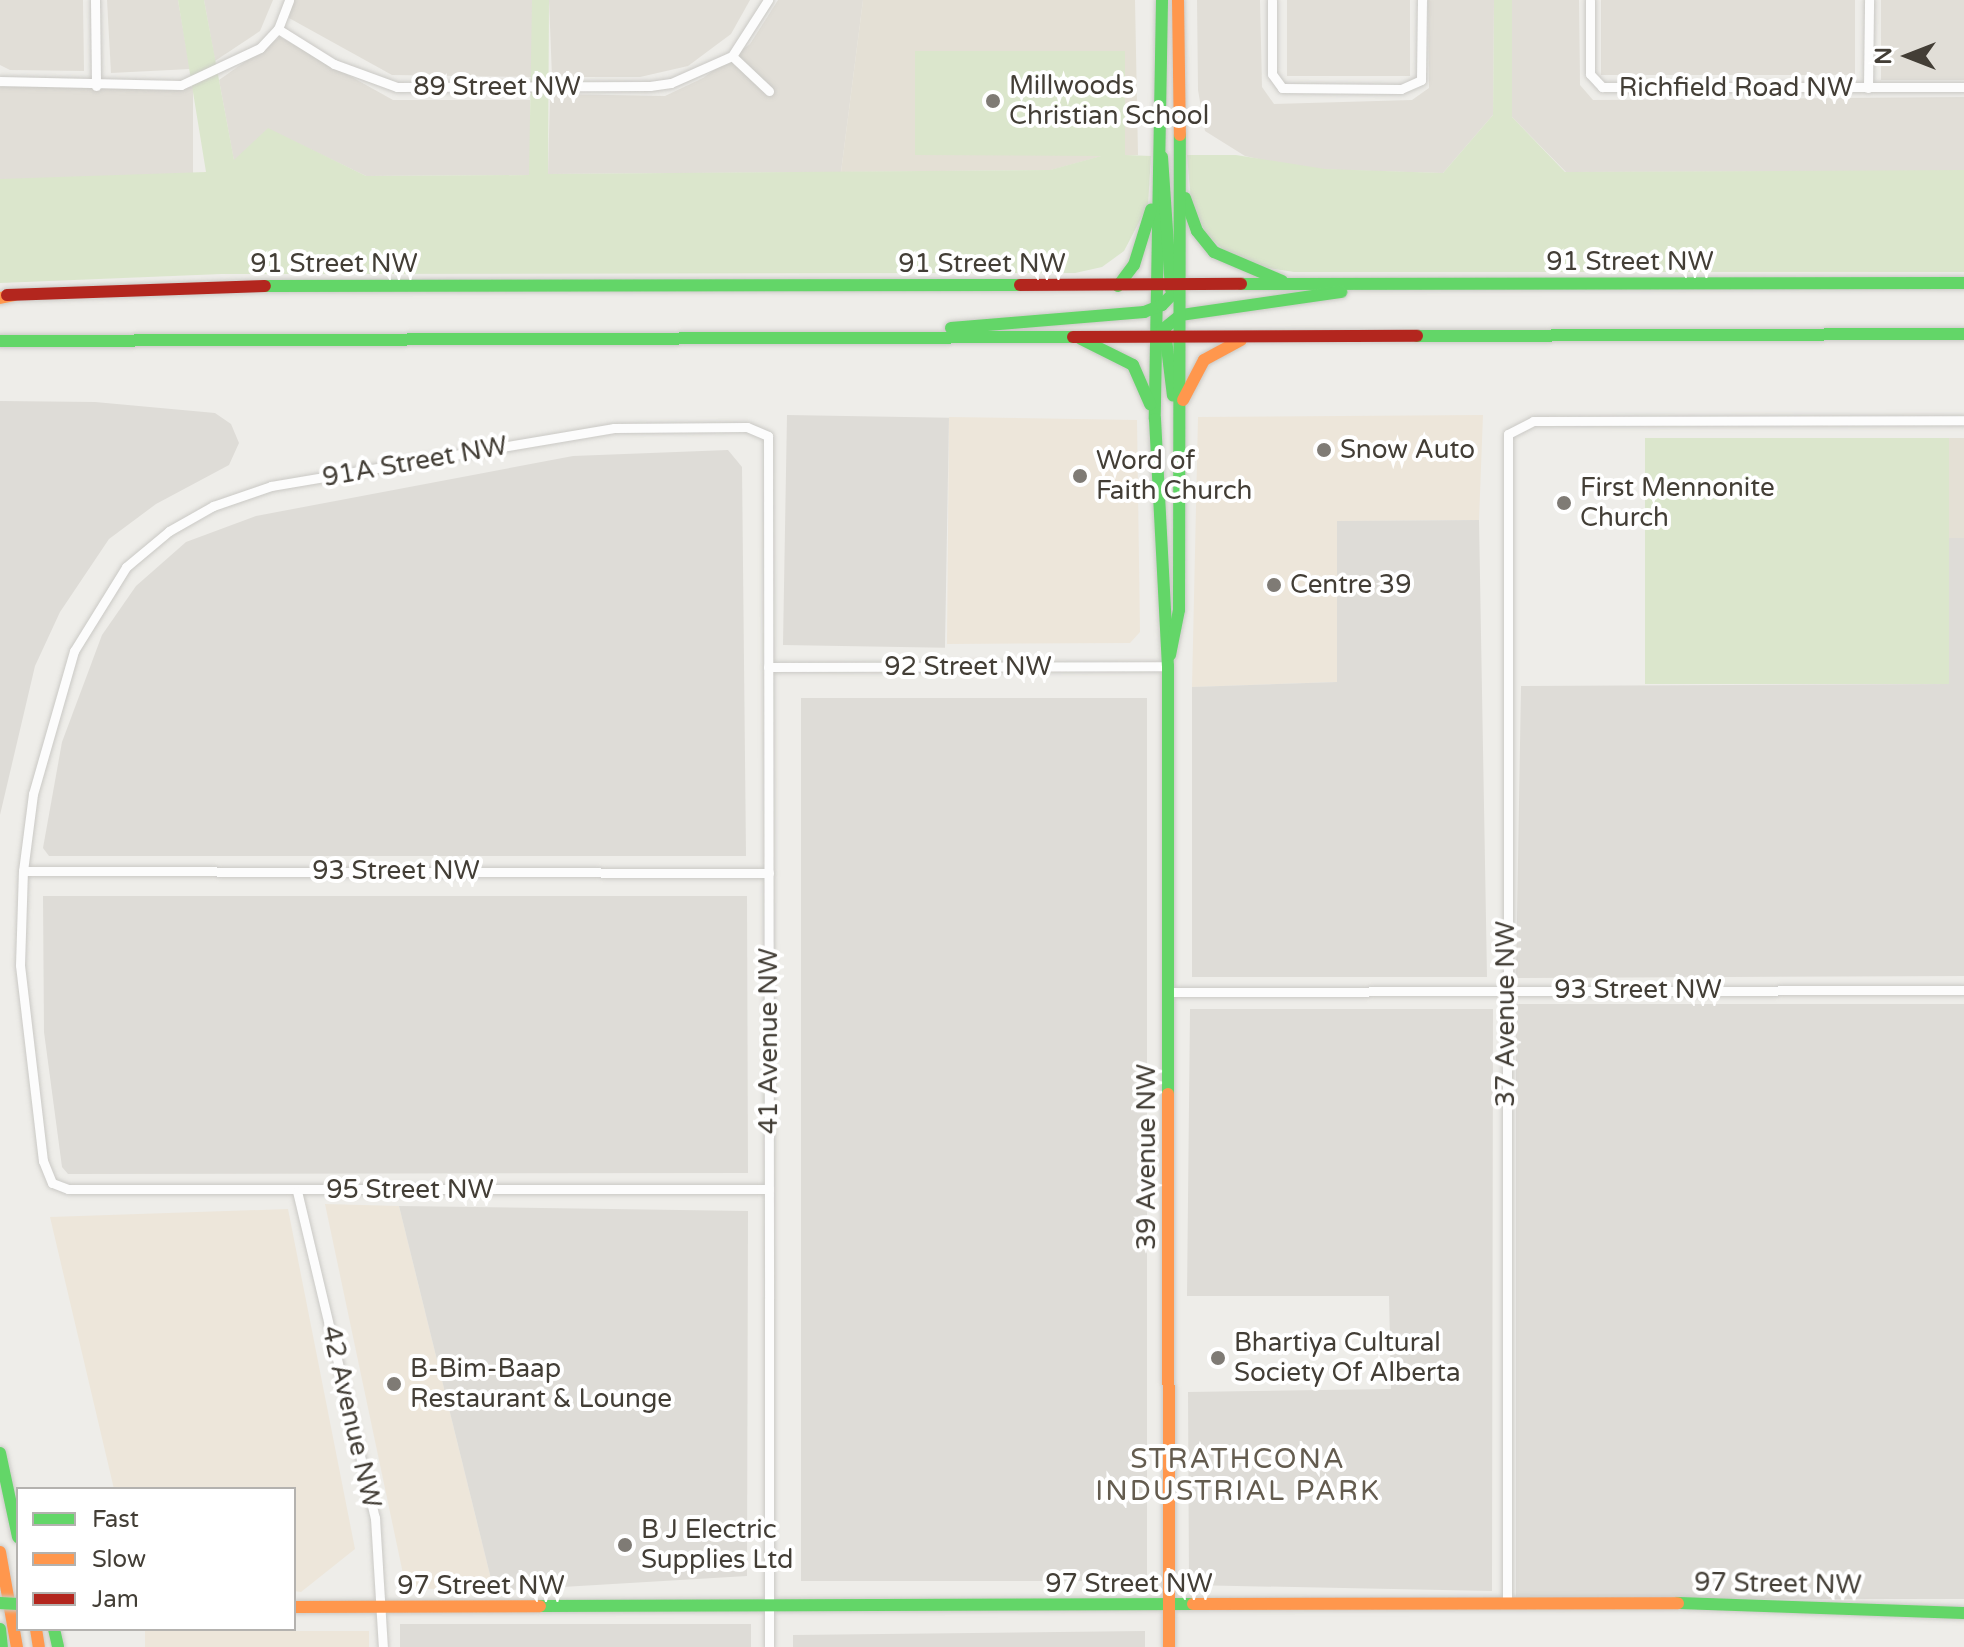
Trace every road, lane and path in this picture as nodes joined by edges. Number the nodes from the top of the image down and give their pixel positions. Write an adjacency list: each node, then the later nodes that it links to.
1 (95, 0): 13 (street)
2 (289, 0): 10 (street)
3 (768, 0): 11 (street)
4 (1162, 0): 17 (main road)
5 (1178, 0): 18 (main road)
6 (1272, 0): 7 (street)
7 (1422, 0)
8 (1590, 0): 15 (street, Richfield Road NW)
9 (1869, 0): 15 (street)
10 (278, 29): 11 (street, 89 Street NW); 13 (street)
11 (732, 56): 16 (street)
12 (0, 81): 13 (street)
13 (96, 86)
14 (1964, 87): 15 (street, Richfield Road NW)
15 (1868, 88)
16 (769, 91)
17 (1157, 126): 19 (main road); 25 (main road)
18 (1180, 181): 23 (main road); 25 (main road)
19 (1156, 192): 22 (main road); 24 (main road)
20 (1964, 283): 21 (main road, 91 Street NW)
21 (1416, 284): 23 (main road, 91 Street NW); 27 (main road)
22 (1155, 285): 24 (main road, 91 Street NW); 25 (main road); 25 (main road, 91 Street NW)
23 (1293, 285): 25 (main road, 91 Street NW)
24 (1118, 286): 26 (main road, 91 Street NW)
25 (1168, 296): 27 (main road); 27 (main road); 29 (main road)
26 (0, 297)
27 (1169, 326): 30 (main road, 39 Avenue NW); 30 (main road); 32 (main road); 35 (main road, 39 Avenue NW); 38 (main road)
28 (1964, 334): 31 (main road)
29 (873, 335): 32 (main road); 33 (main road)
30 (1182, 335): 31 (main road); 34 (main road, 39 Avenue NW)
31 (1262, 335): 34 (main road)
32 (1075, 336): 35 (main road)
33 (0, 341)
34 (1179, 411): 38 (main road, 39 Avenue NW)
35 (1155, 419): 39 (main road, 39 Avenue NW)
36 (1964, 420): 43 (street, 37 Avenue NW)
37 (768, 436): 40 (street, 41 Avenue NW); 41 (street, 91A Street NW)
38 (1180, 450): 39 (main road, 39 Avenue NW)
39 (1168, 666): 40 (street, 92 Street NW); 45 (main road, 39 Avenue NW)
40 (768, 667): 42 (street, 41 Avenue NW)
41 (23, 871): 42 (street, 93 Street NW); 46 (street, 91A Street NW)
42 (769, 873): 47 (street, 41 Avenue NW)
43 (1507, 990): 44 (street, 93 Street NW); 45 (street, 93 Street NW); 54 (street, 37 Avenue NW)
44 (1964, 990)
45 (1169, 992): 55 (main road, 39 Avenue NW)
46 (52, 1183): 48 (street, 95 Street NW)
47 (769, 1189): 48 (street, 95 Street NW); 57 (street, 41 Avenue NW)
48 (297, 1191): 58 (street, 42 Avenue NW)
49 (0, 1453): 50 (main road)
50 (8, 1487): 51 (main road); 52 (main road)
51 (16, 1510)
52 (16, 1527)
53 (0, 1552): 62 (main road)
54 (1507, 1604): 55 (main road, 97 Street NW); 59 (main road, 97 Street NW)
55 (1169, 1606): 57 (main road, 97 Street NW); 65 (main road, 39 Avenue NW)
56 (296, 1607): 58 (main road, 97 Street NW)
57 (769, 1607): 58 (main road, 97 Street NW); 64 (street, 41 Avenue NW)
58 (383, 1608): 63 (street, 42 Avenue NW)
59 (1964, 1613)
60 (0, 1629): 61 (main road)
61 (2, 1647)
62 (17, 1647)
63 (383, 1647)
64 (769, 1647)
65 (1169, 1647)

